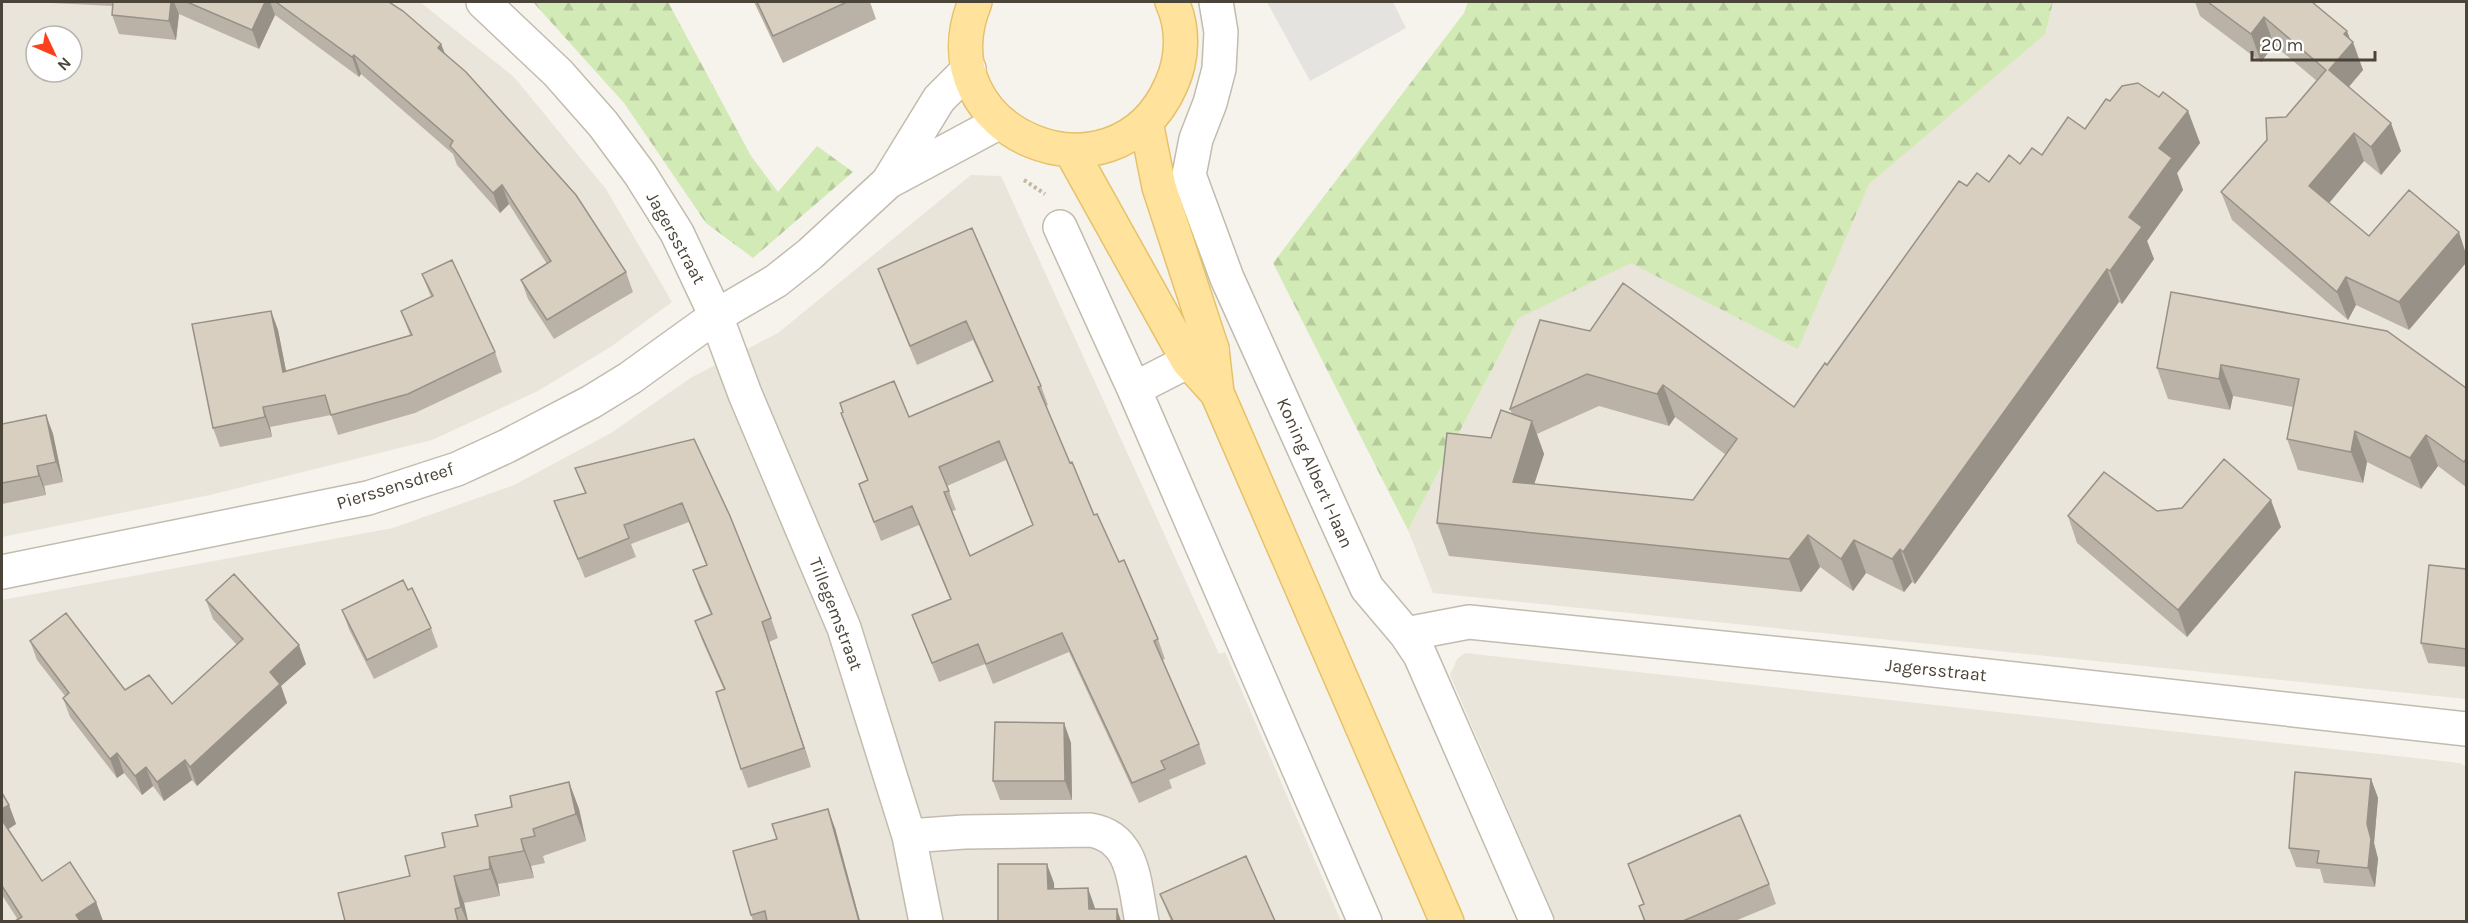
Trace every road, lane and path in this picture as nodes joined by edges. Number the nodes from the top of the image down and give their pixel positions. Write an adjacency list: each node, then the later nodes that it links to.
1 (483, 2): 12 (street, Jagersstraat)
2 (975, 2): 5 (main road)
3 (1172, 2): 7 (main road)
4 (1216, 2): 16 (street, Koning Albert I-laan)
5 (969, 69): 6 (main road); 10 (street)
6 (1000, 122): 8 (main road); 10 (street)
7 (1146, 122): 8 (main road); 13 (main road)
8 (1071, 151): 13 (main road)
9 (1014, 174): 11 (path)
10 (888, 182): 12 (street)
11 (1060, 227): 14 (street)
12 (717, 316): 15 (street, Pierssensdreef); 18 (street, Tillegemstraat)
13 (1200, 355): 14 (street); 22 (main road)
14 (1134, 389): 21 (street)
15 (2, 572)
16 (1406, 634): 17 (street, Jagersstraat); 23 (street, Koning Albert I-laan)
17 (2466, 729)
18 (909, 836): 19 (street, Tillegemstraat); 20 (street)
19 (926, 921)
20 (1142, 921)
21 (1365, 921)
22 (1447, 921)
23 (1537, 921)

